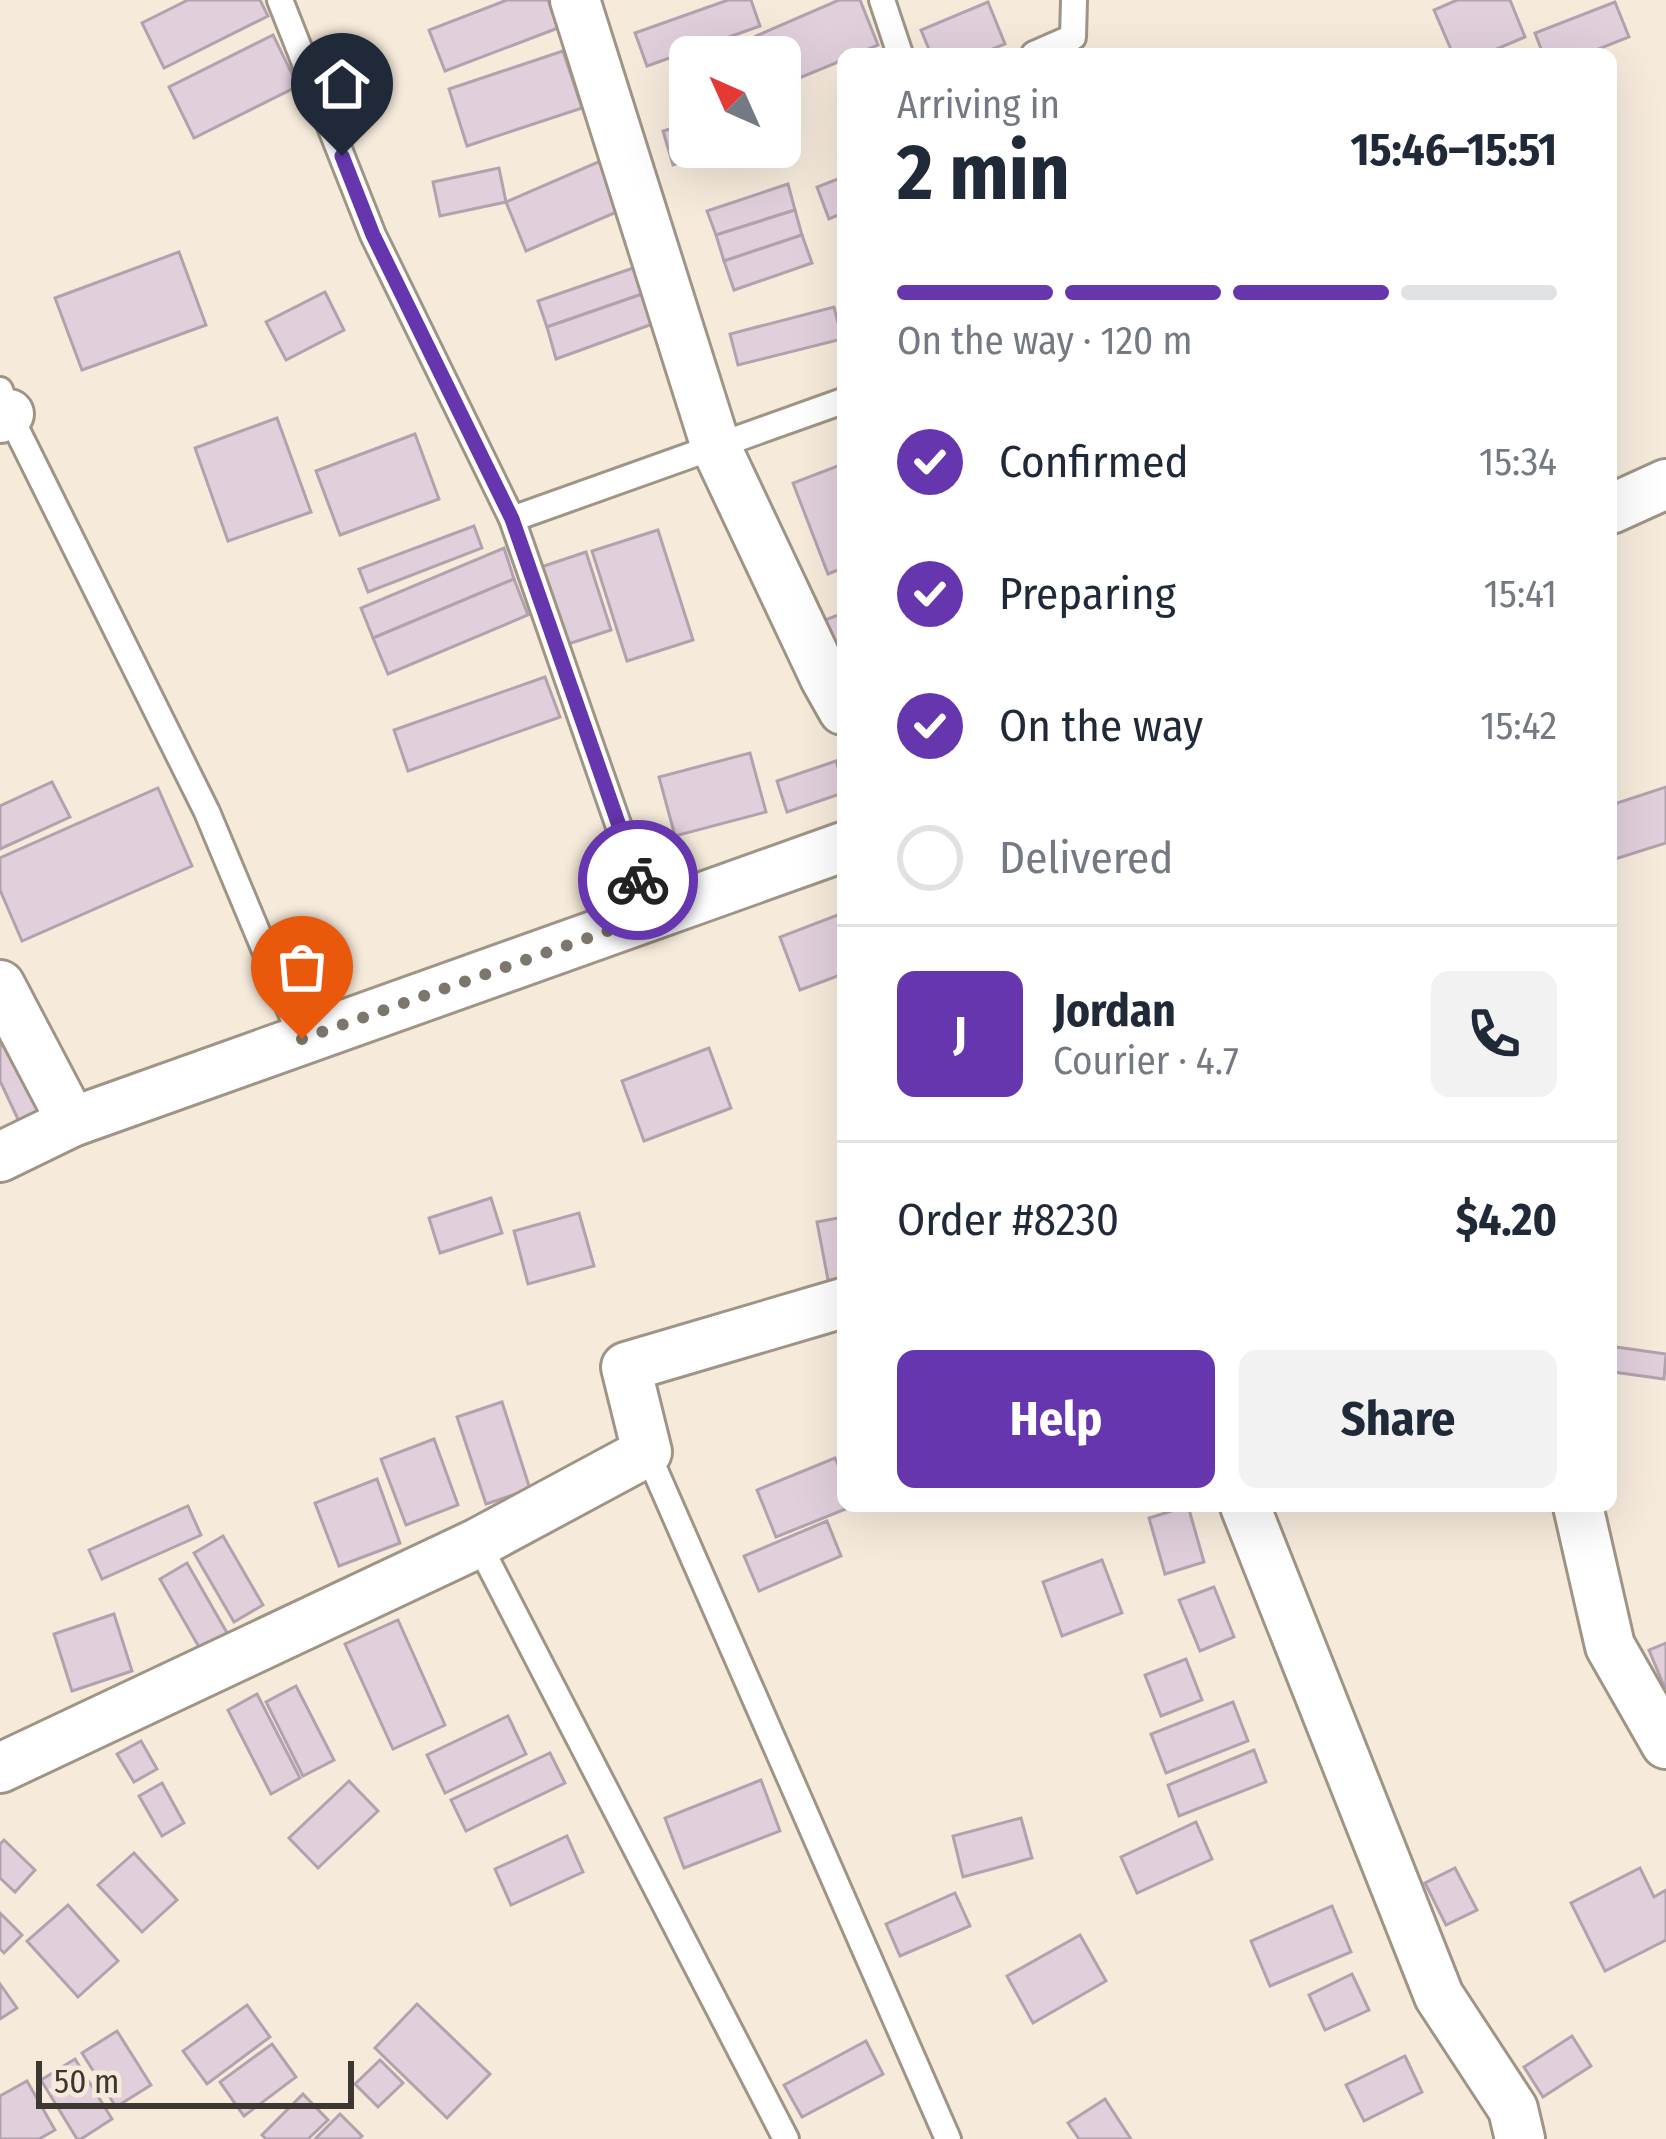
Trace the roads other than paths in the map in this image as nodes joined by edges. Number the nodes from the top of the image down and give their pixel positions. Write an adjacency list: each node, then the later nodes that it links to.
1 (280, 0): 10 (lane)
2 (575, 0): 9 (street)
3 (882, 0): 5 (lane)
4 (1074, 0): 6 (lane)
5 (898, 48)
6 (1048, 48)
7 (837, 403): 9 (lane)
8 (3, 407): 15 (lane)
9 (716, 447): 10 (lane); 11 (street)
10 (512, 519): 13 (lane)
11 (837, 686)
12 (837, 849): 13 (street)
13 (650, 916): 15 (street)
14 (0, 985): 16 (street)
15 (302, 1039): 16 (street)
16 (72, 1122): 17 (street)
17 (0, 1157)
18 (837, 1305): 19 (street)
19 (646, 1452): 22 (street); 26 (lane)
20 (1247, 1512): 27 (street)
21 (1579, 1512): 23 (street)
22 (478, 1543): 24 (street); 25 (lane)
23 (1666, 1744)
24 (0, 1768)
25 (786, 2139)
26 (948, 2139)
27 (1520, 2139)

